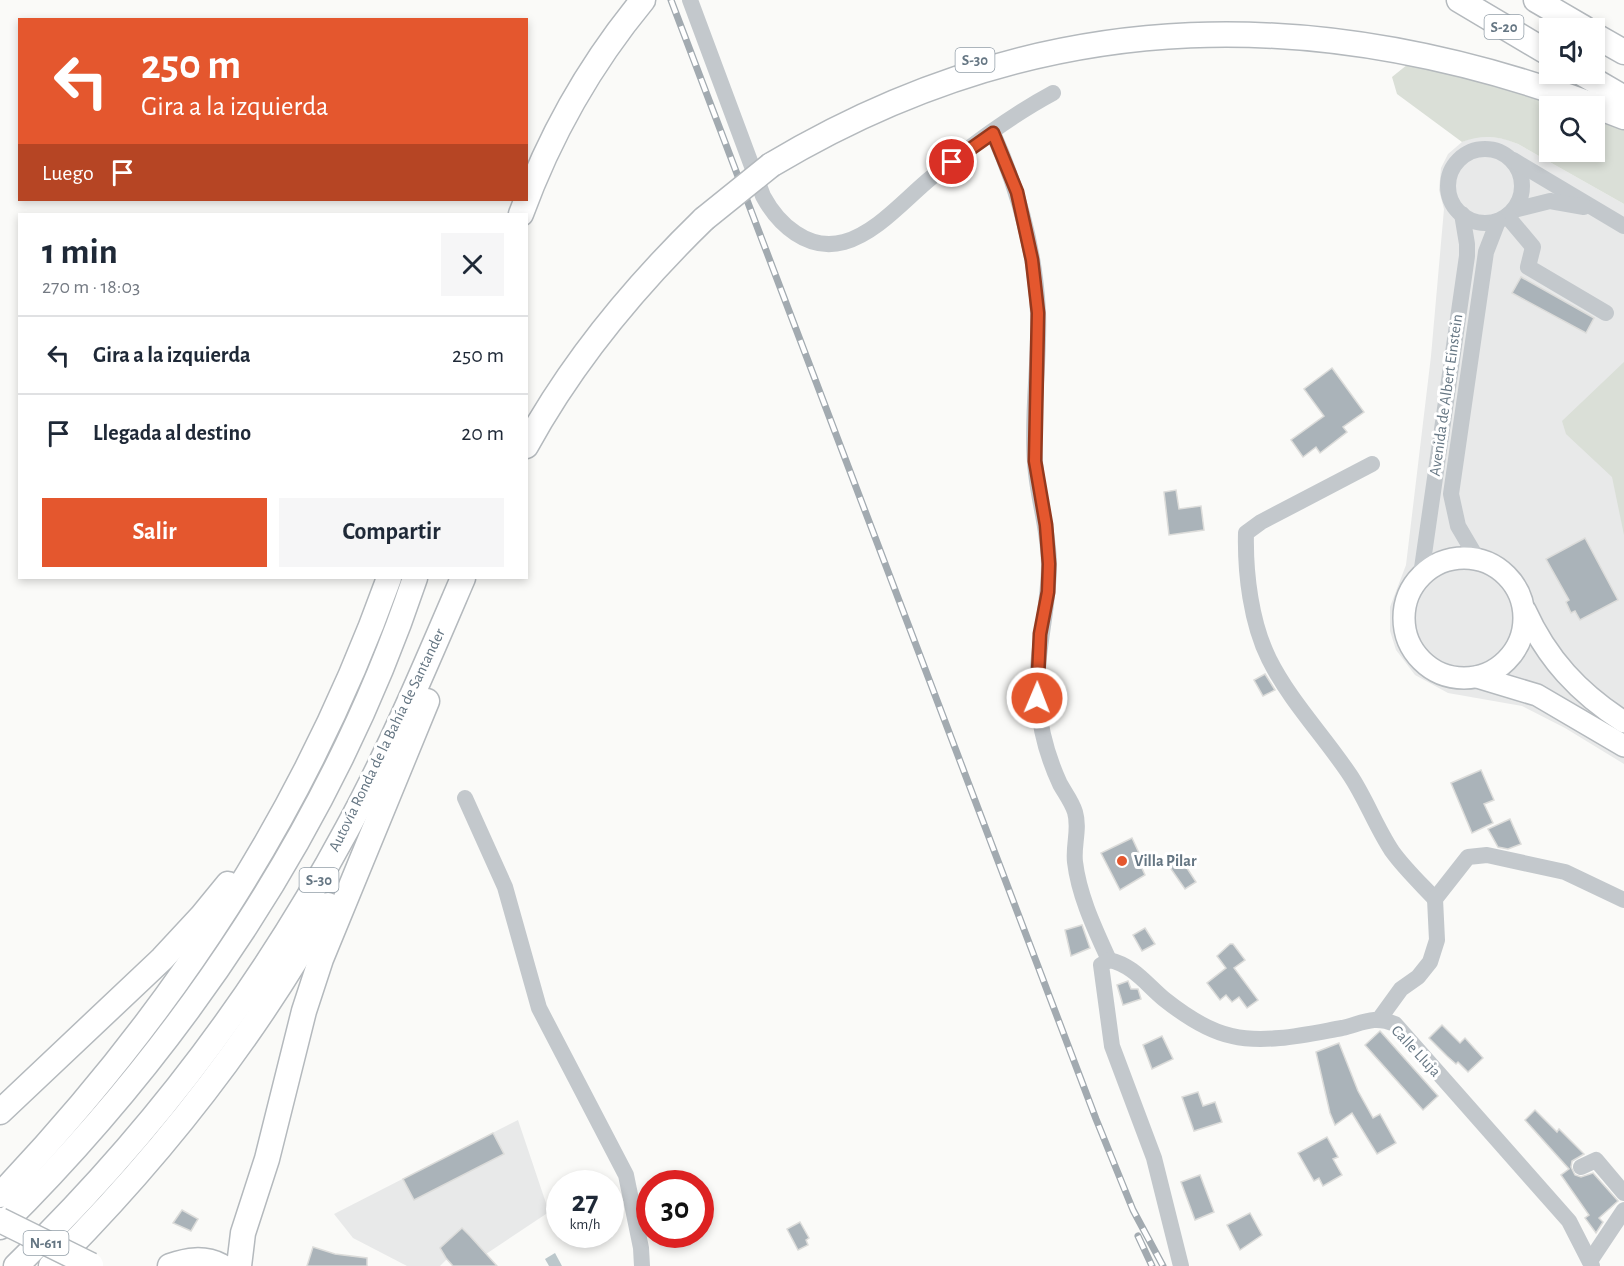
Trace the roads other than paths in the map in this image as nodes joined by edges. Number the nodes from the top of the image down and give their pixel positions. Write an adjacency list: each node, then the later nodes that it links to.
1 (690, 0): 14 (street)
2 (1459, 0): 7 (highway, S-20)
3 (1536, 0): 5 (highway, S-20)
4 (636, 8): 9 (highway)
5 (1567, 18)
6 (1605, 41): 8 (highway)
7 (1539, 47)
8 (1624, 52)
9 (596, 64): 16 (highway); 17 (highway)
10 (1600, 84): 12 (highway)
11 (1053, 93): 14 (street)
12 (1624, 98)
13 (1624, 117): 23 (highway, S-30, bridge)
14 (993, 133): 42 (street)
15 (1509, 158): 18 (street); 19 (street); 20 (street)
16 (528, 173)
17 (528, 198)
18 (1599, 212): 20 (street); 21 (street)
19 (1462, 214): 20 (street); 28 (street, Avenida de Albert Einstein)
20 (1506, 216): 22 (street); 27 (street, Avenida de Albert Einstein)
21 (1624, 226)
22 (1606, 313)
23 (552, 402): 24 (highway, S-30); 25 (highway)
24 (528, 443)
25 (528, 456)
26 (1372, 464): 40 (street)
27 (1478, 560): 28 (main road); 33 (main road)
28 (1421, 575): 34 (main road)
29 (389, 579): 38 (highway)
30 (415, 579): 50 (highway, S-30)
31 (464, 579): 52 (highway, Autovía Ronda de la Bahía de Santander / S-30)
32 (478, 579): 37 (highway)
33 (1522, 601): 34 (main road); 35 (main road)
34 (1477, 677): 36 (main road)
35 (1624, 722)
36 (1624, 746)
37 (407, 747): 53 (highway); 57 (highway)
38 (308, 768): 44 (highway); 47 (highway)
39 (465, 798): 58 (street)
40 (1435, 899): 41 (street); 43 (street)
41 (1624, 900)
42 (1109, 960): 43 (street, Calle Lluja); 59 (street)
43 (1380, 1018): 51 (street, Calle Lluja)
44 (0, 1112)
45 (1581, 1167): 46 (street)
46 (1624, 1193)
47 (0, 1195)
48 (1624, 1210): 51 (street, Calle Lluja)
49 (0, 1220): 54 (highway, N-611, bridge)
50 (0, 1227)
51 (1591, 1264)
52 (16, 1266)
53 (51, 1266)
54 (93, 1266)
55 (170, 1266): 56 (highway)
56 (221, 1266)
57 (238, 1266)
58 (642, 1266)
59 (1181, 1266)

